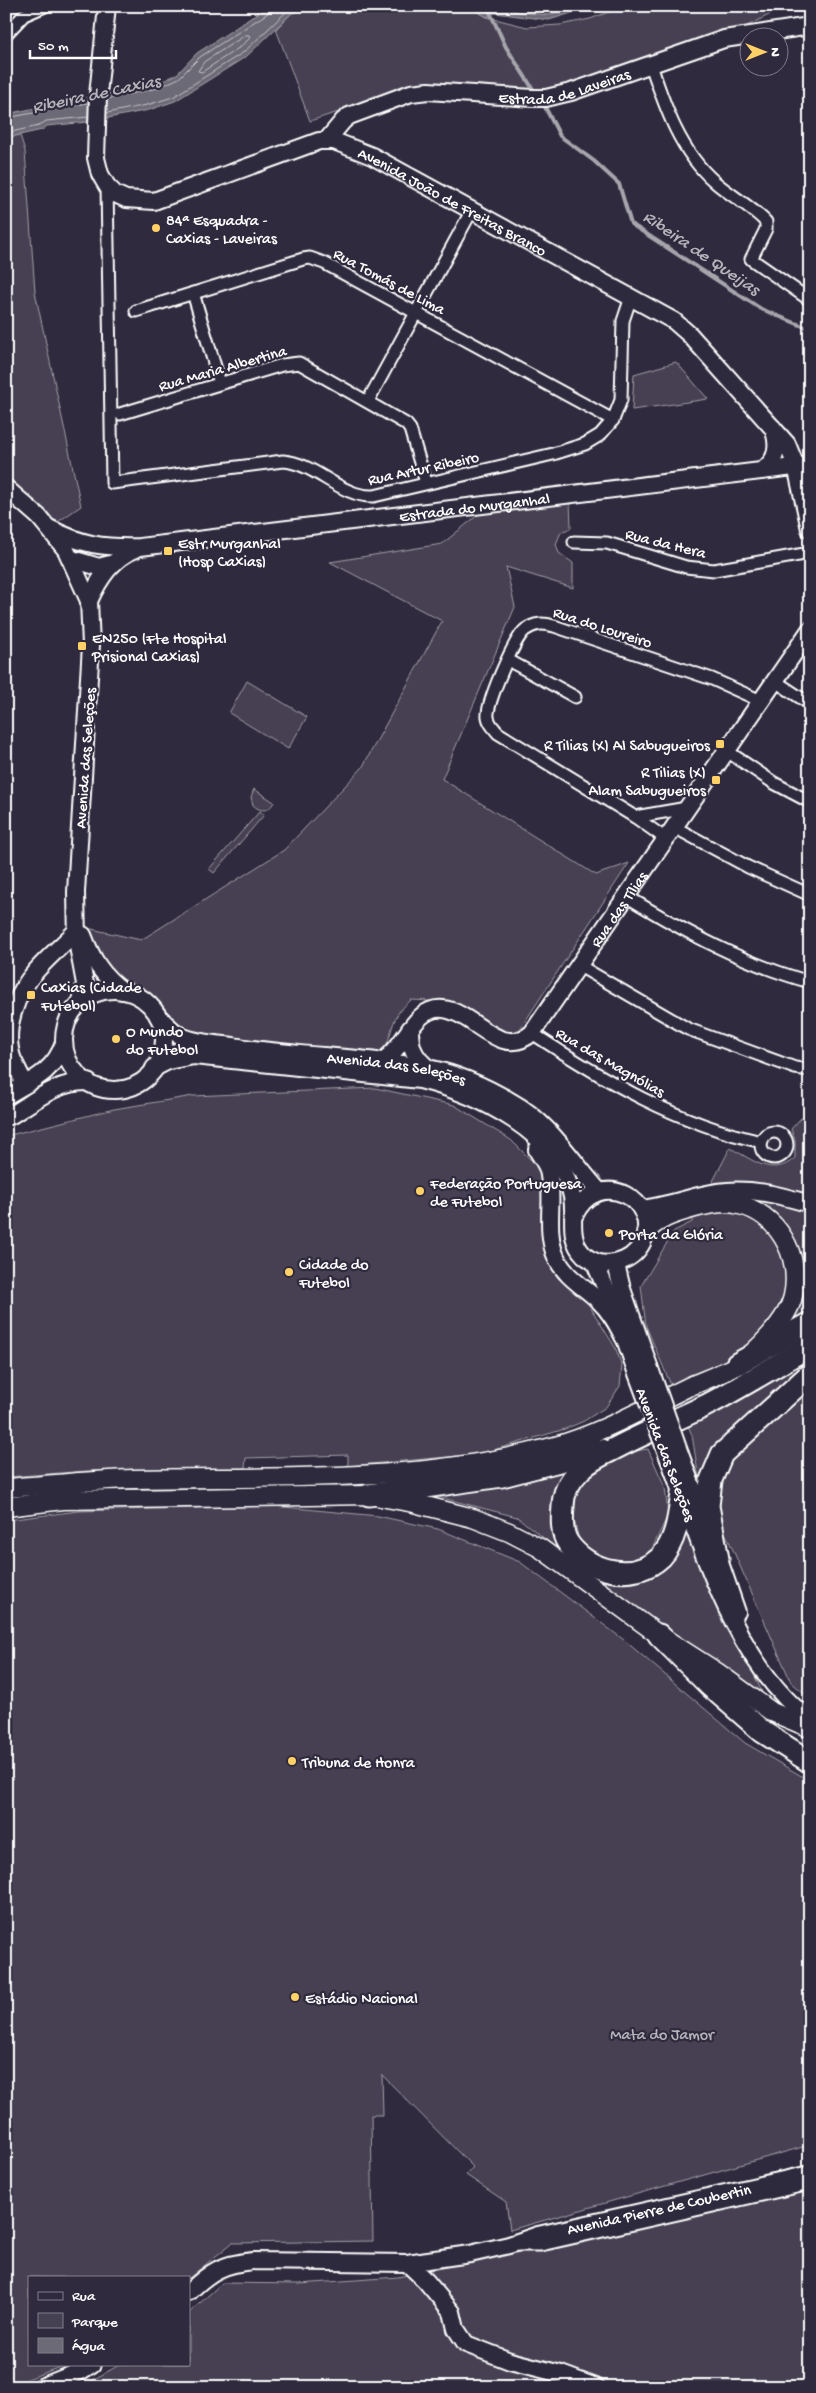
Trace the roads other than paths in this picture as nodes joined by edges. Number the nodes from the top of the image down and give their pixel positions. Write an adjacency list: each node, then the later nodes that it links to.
1 (45, 6): 4 (street)
2 (107, 6): 7 (street)
3 (810, 26): 5 (street, Estrada de Laveiras)
4 (6, 34)
5 (651, 65): 6 (street, Estrada de Laveiras); 11 (street)
6 (327, 140): 7 (street); 8 (street, Avenida João de Freitas Branco)
7 (107, 186): 21 (street, Rua Artur Ribeiro)
8 (472, 210): 10 (street, Avenida João de Freitas Branco); 13 (street)
9 (193, 293): 12 (street, Rua Tomás de Lima); 13 (street, Rua Tomás de Lima); 14 (street)
10 (631, 297): 17 (street, Rua Artur Ribeiro); 18 (street, Avenida João de Freitas Branco)
11 (810, 300)
12 (136, 311)
13 (416, 313): 15 (street); 17 (street, Rua Tomás de Lima)
14 (220, 383): 15 (street, Rua Maria Albertina); 16 (street, Rua Maria Albertina)
15 (368, 401): 21 (street, Rua Maria Albertina)
16 (120, 414)
17 (613, 420): 21 (street, Rua Artur Ribeiro)
18 (773, 428): 19 (street, Avenida João de Freitas Branco); 20 (street)
19 (803, 465): 20 (street, Estrada do Murganhal); 23 (street)
20 (763, 470): 23 (street); 28 (street, Estrada do Murganhal)
21 (426, 483)
22 (6, 488): 24 (street, Estrada do Murganhal)
23 (807, 497): 25 (street)
24 (50, 528): 28 (street, Estrada do Murganhal); 29 (street, Estrada do Murganhal)
25 (810, 529)
26 (574, 542): 27 (street, Rua da Hera)
27 (810, 553)
28 (111, 556): 29 (street, Estrada do Murganhal); 30 (street)
29 (72, 559): 30 (street, Estrada do Murganhal)
30 (89, 601): 44 (street, Avenida das Seleções)
31 (810, 630): 33 (street, Rua das Tílias)
32 (508, 660): 34 (street); 35 (street, Rua do Loureiro); 40 (street, Rua do Loureiro)
33 (775, 681): 35 (street, Rua das Tílias); 36 (street)
34 (575, 697)
35 (761, 701): 37 (street, Rua das Tílias)
36 (810, 704)
37 (726, 751): 38 (street); 39 (street, Rua das Tílias)
38 (810, 802)
39 (687, 808): 40 (street); 41 (street, Rua das Tílias)
40 (634, 816): 41 (street, Rua do Loureiro)
41 (670, 833): 42 (street, Rua do Loureiro); 43 (street, Rua das Tílias)
42 (810, 895)
43 (626, 896): 47 (street, Rua das Tílias); 48 (street)
44 (77, 923): 45 (street); 46 (street, Avenida das Seleções); 49 (street, Avenida das Seleções)
45 (49, 957): 46 (street); 54 (street)
46 (81, 963): 50 (street, Avenida das Seleções)
47 (578, 966): 53 (street, Rua das Tílias); 59 (street)
48 (810, 982)
49 (123, 991): 50 (street); 51 (street)
50 (81, 1002): 55 (street)
51 (158, 1016): 56 (street, Avenida das Seleções); 57 (street)
52 (410, 1029): 53 (street); 56 (street); 58 (street)
53 (532, 1033): 65 (street, Rua das Magnólias)
54 (8, 1034): 61 (street)
55 (64, 1043): 60 (street); 61 (street)
56 (382, 1061): 58 (street, Avenida das Seleções)
57 (154, 1068): 60 (street); 64 (street, Avenida das Seleções)
58 (428, 1068): 66 (street, Avenida das Seleções)
59 (810, 1070)
60 (88, 1082): 63 (street)
61 (25, 1084): 62 (street)
62 (6, 1096)
63 (6, 1110)
64 (525, 1129): 69 (street, Avenida das Seleções); 74 (street)
65 (762, 1142)
66 (598, 1192): 68 (street); 69 (street)
67 (810, 1204): 68 (street)
68 (642, 1210): 70 (street)
69 (574, 1216): 71 (street, Avenida das Seleções)
70 (646, 1231): 72 (street); 76 (main road)
71 (594, 1261): 72 (street); 74 (street, Avenida das Seleções)
72 (616, 1264): 77 (street, Avenida das Seleções)
73 (810, 1323): 76 (highway)
74 (624, 1338): 77 (street, Avenida das Seleções)
75 (810, 1346): 79 (highway)
76 (737, 1364): 81 (main road)
77 (642, 1369): 80 (street, Avenida das Seleções, bridge)
78 (810, 1374): 85 (highway)
79 (625, 1443): 82 (highway); 83 (highway)
80 (675, 1457): 82 (street, Avenida das Seleções); 85 (street, Avenida das Seleções)
81 (6, 1488)
82 (682, 1493): 87 (street, Avenida das Seleções)
83 (368, 1495): 84 (main road); 86 (main road)
84 (6, 1507)
85 (718, 1559): 87 (street, Avenida das Seleções)
86 (659, 1636): 89 (main road); 90 (highway)
87 (747, 1645): 88 (street, Avenida das Seleções)
88 (810, 1720)
89 (810, 1728)
90 (810, 1762)
91 (810, 2174): 93 (street, Avenida Pierre de Coubertin)
92 (810, 2184): 93 (street, Avenida Pierre de Coubertin)
93 (509, 2245): 94 (street, Avenida Pierre de Coubertin)
94 (407, 2263): 95 (street, Avenida Pierre de Coubertin); 98 (street)
95 (190, 2291)
96 (89, 2366): 97 (street)
97 (41, 2387)
98 (596, 2387)

